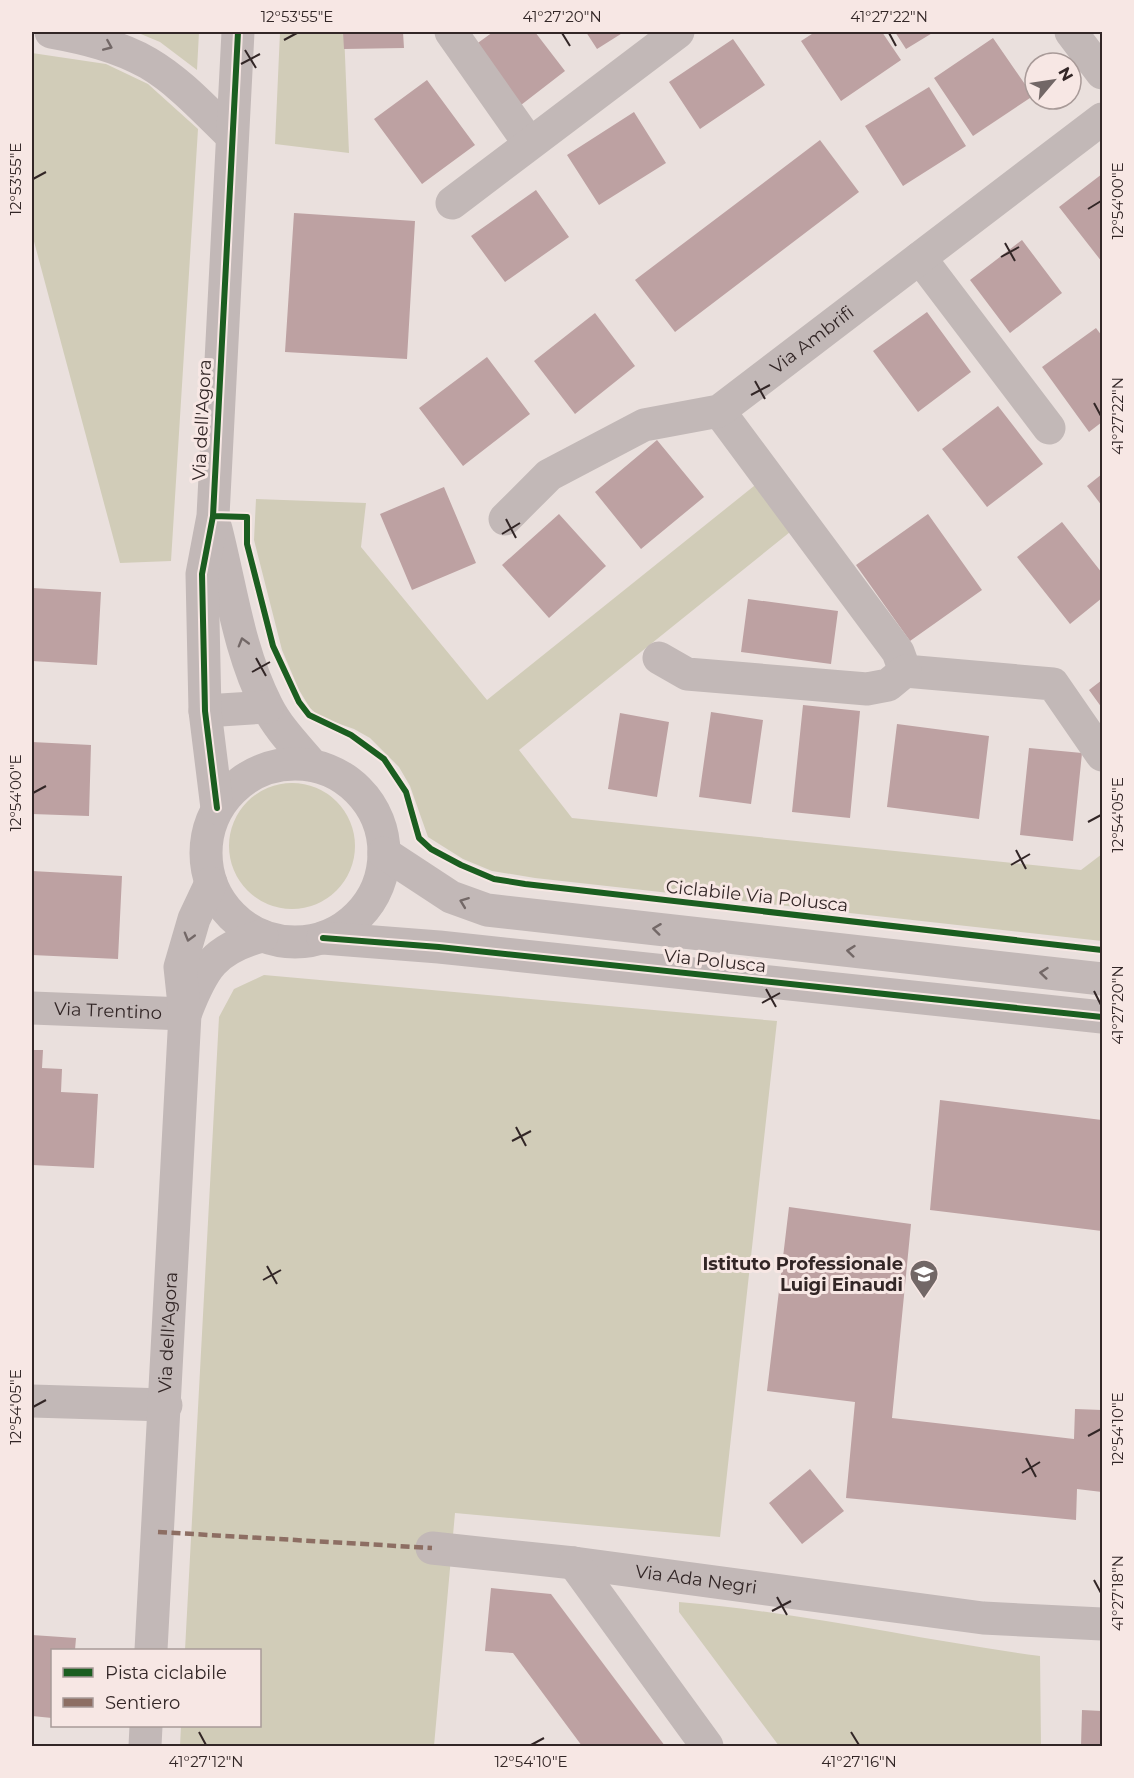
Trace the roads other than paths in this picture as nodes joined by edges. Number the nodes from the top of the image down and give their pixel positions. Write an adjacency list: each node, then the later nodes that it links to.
1 (51, 32): 8 (street, one-way to 8)
2 (238, 32): 8 (street, Via dell'Agora)
3 (451, 32): 9 (street)
4 (678, 32): 9 (street)
5 (1071, 32): 6 (street)
6 (1102, 73)
7 (1102, 119): 11 (street, Via Ambrifi)
8 (232, 136): 14 (street, Via dell'Agora)
9 (529, 143): 10 (street)
10 (452, 203)
11 (920, 258): 12 (street, Via Ambrifi); 13 (street)
12 (719, 411): 15 (street); 17 (street)
13 (1049, 428)
14 (213, 516): 18 (street, Via dell'Agora, one-way to 14); 19 (street, Via dell'Agora)
15 (505, 519)
16 (659, 658): 17 (street)
17 (905, 671): 20 (street)
18 (267, 707): 19 (street); 21 (street, Via dell'Agora)
19 (205, 711): 22 (street, Via dell'Agora)
20 (1102, 754)
21 (312, 765): 22 (street, Via dell'Agora); 23 (street, Via dell'Agora)
22 (217, 808): 24 (street, Via dell'Agora)
23 (384, 853): 26 (street, Via dell'Agora); 27 (street, Via Polusca, one-way to 23)
24 (211, 883): 25 (street, Via dell'Agora); 29 (street, Via dell'Agora, one-way to 29)
25 (262, 936): 26 (street, Via dell'Agora); 29 (street, Via dell'Agora)
26 (323, 938): 30 (street, Via Polusca)
27 (1102, 979)
28 (32, 1008): 29 (street, Via Trentino)
29 (185, 1014): 32 (street, Via dell'Agora)
30 (1102, 1017)
31 (32, 1401): 32 (street)
32 (166, 1405): 36 (street, Via dell'Agora)
33 (432, 1548): 34 (street, Via Ada Negri)
34 (574, 1563): 35 (street, Via Ada Negri); 39 (street)
35 (1102, 1624)
36 (151, 1649)
37 (146, 1727): 38 (street)
38 (145, 1746)
39 (707, 1746)

